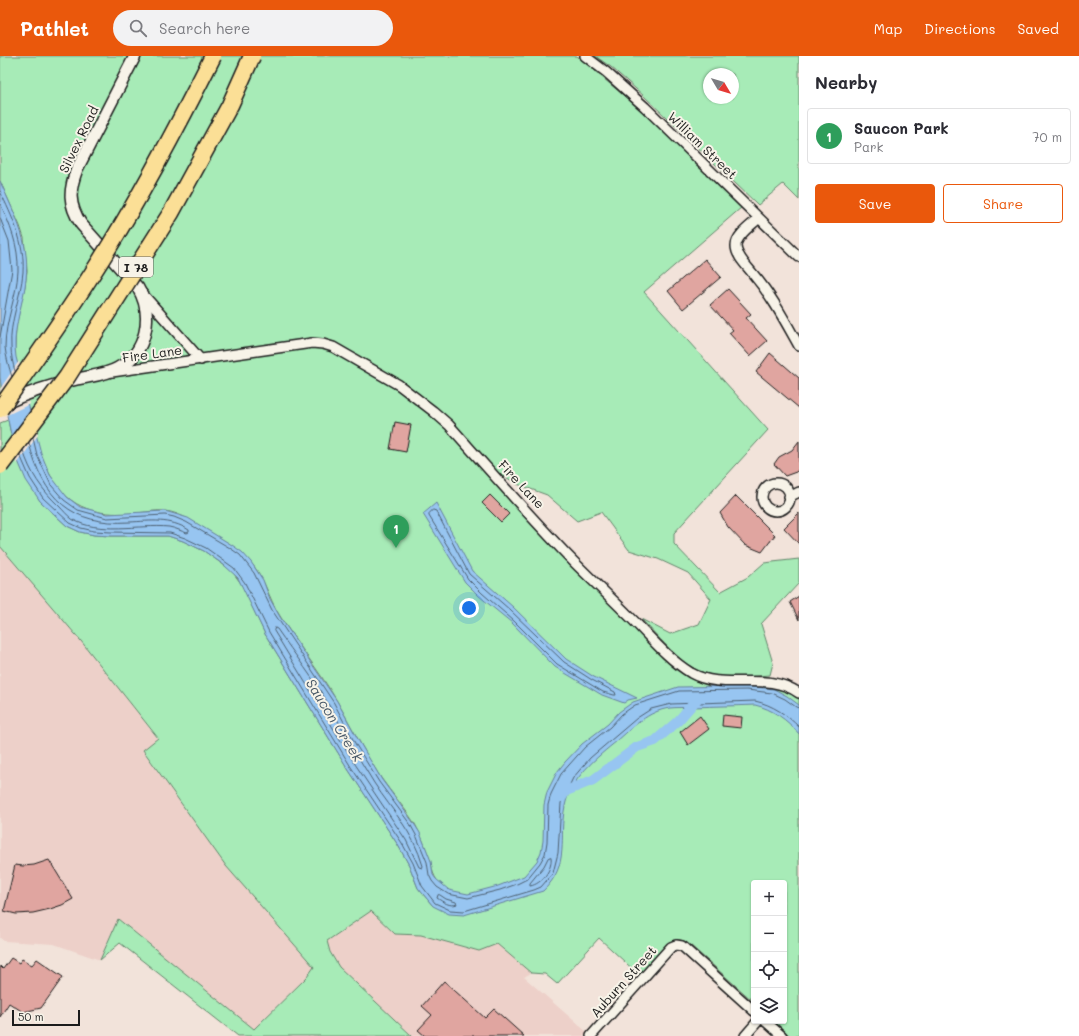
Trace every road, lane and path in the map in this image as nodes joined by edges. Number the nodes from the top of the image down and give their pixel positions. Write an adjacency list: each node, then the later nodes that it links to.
1 (135, 56): 7 (street, Silvex Road)
2 (213, 56): 11 (highway, I 78, bridge)
3 (252, 56): 12 (highway, I 78, bridge)
4 (585, 56): 5 (street, William Street)
5 (759, 218): 6 (street, William Street); 8 (street)
6 (799, 257)
7 (138, 288): 9 (street, Fire Lane); 10 (street, Silvex Road)
8 (799, 346)
9 (201, 360): 10 (street, Fire Lane); 15 (street, Fire Lane)
10 (106, 373): 11 (street, Silvex Road)
11 (0, 407)
12 (0, 466)
13 (799, 492): 14 (street)
14 (789, 497)
15 (799, 693)
16 (751, 1008): 19 (street, Auburn Street)
17 (755, 1024): 20 (street)
18 (768, 1024): 21 (street)
19 (591, 1036)
20 (745, 1036)
21 (782, 1036)

